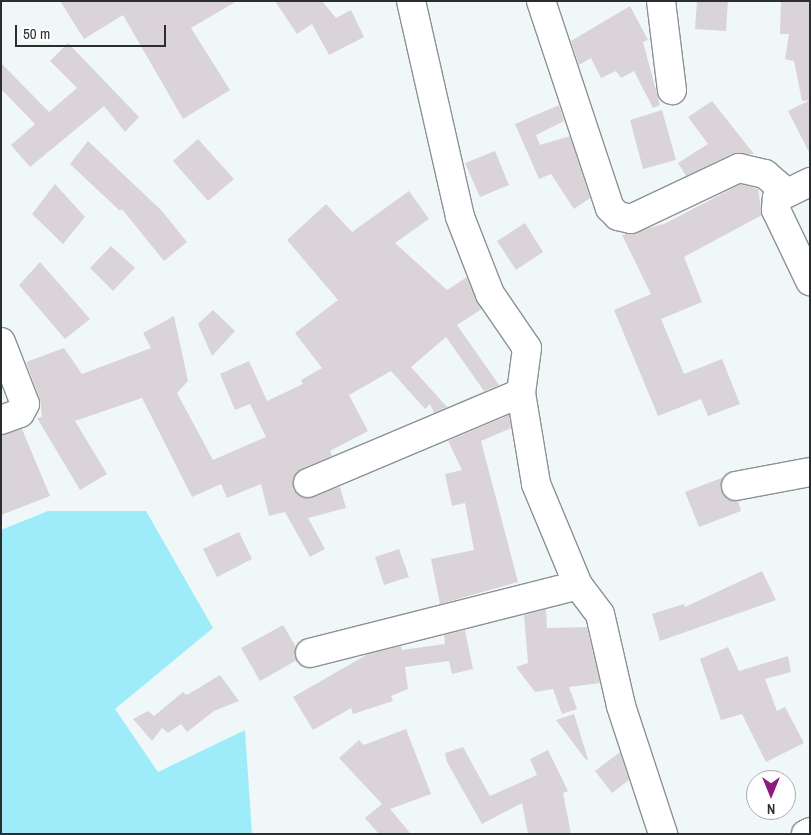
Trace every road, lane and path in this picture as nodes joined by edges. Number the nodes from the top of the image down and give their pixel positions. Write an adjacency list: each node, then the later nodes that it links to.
1 (411, 1): 8 (street)
2 (542, 1): 5 (street)
3 (661, 1): 4 (street)
4 (672, 90)
5 (798, 187): 6 (street)
6 (810, 282)
7 (1, 342): 9 (street)
8 (521, 393): 11 (street); 13 (street)
9 (1, 420)
10 (810, 472): 12 (street)
11 (308, 484)
12 (736, 486)
13 (578, 586): 14 (street); 16 (street)
14 (310, 653)
15 (810, 832): 17 (street)
16 (663, 834)
17 (806, 834)

